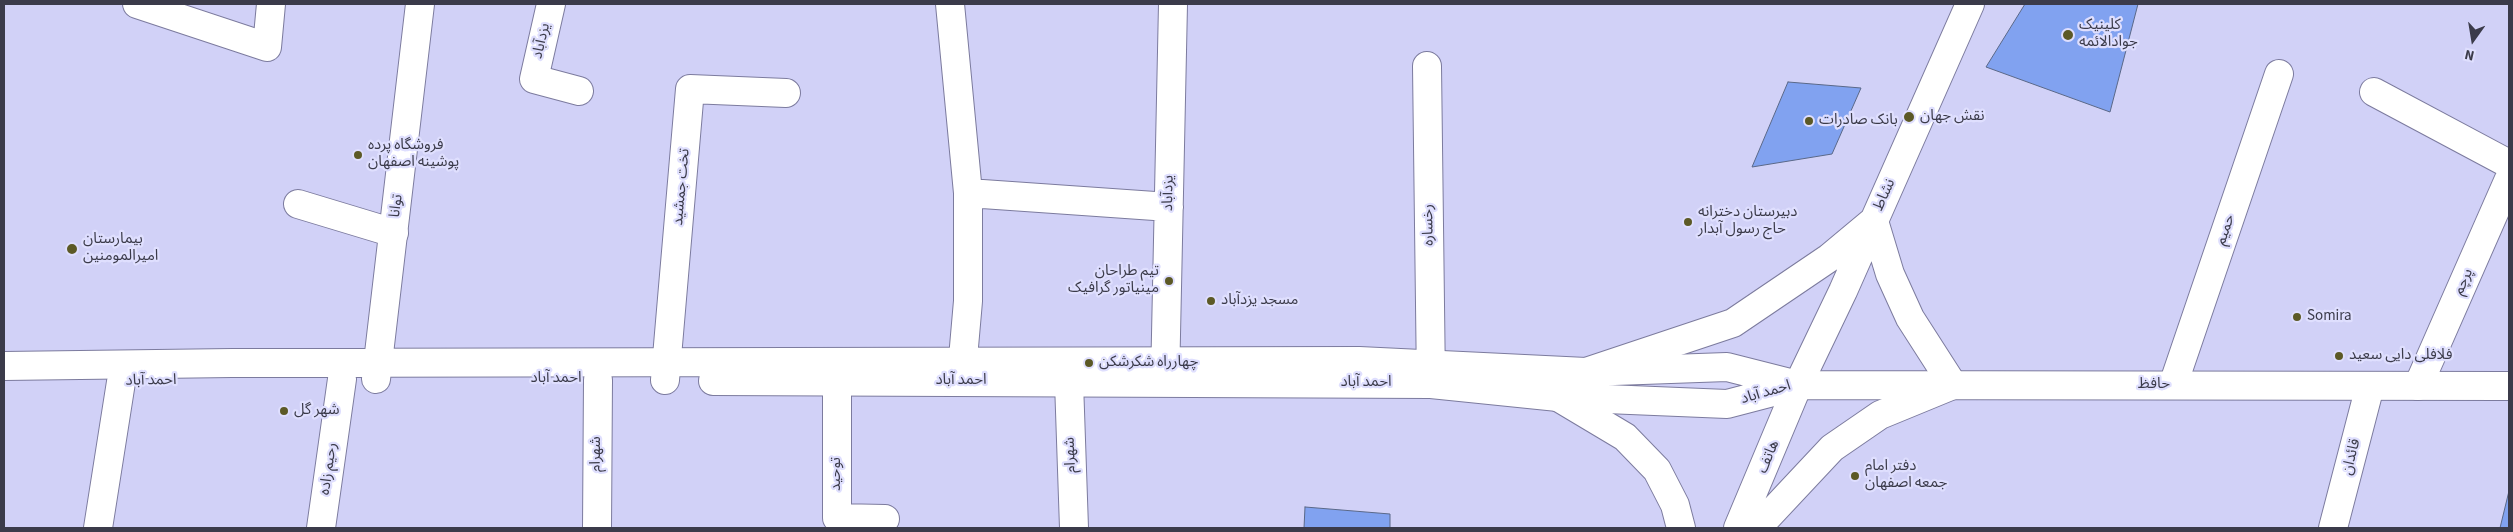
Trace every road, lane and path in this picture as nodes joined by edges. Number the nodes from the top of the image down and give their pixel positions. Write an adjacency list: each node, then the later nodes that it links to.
1 (137, 4): 2 (main road)
2 (271, 4)
3 (420, 4): 19 (main road, توانا)
4 (551, 4): 10 (main road, یزدآباد)
5 (950, 4): 15 (main road)
6 (1173, 4): 17 (main road, یزدآباد)
7 (1970, 4): 18 (main road, نشاط)
8 (1427, 66): 26 (main road, رخساره)
9 (2279, 74): 35 (main road, حمیم)
10 (579, 91)
11 (2374, 92): 13 (main road)
12 (786, 93): 22 (main road, تخت جمشید)
13 (2509, 164)
14 (2509, 179): 37 (main road, پرچم)
15 (968, 193): 17 (main road); 23 (main road)
16 (298, 204): 19 (main road)
17 (1168, 207): 24 (main road, یزدآباد)
18 (1874, 221): 25 (main road); 33 (main road, نشاط); 34 (main road)
19 (394, 233): 21 (main road, توانا)
20 (4, 366): 21 (main road, احمد آباد)
21 (376, 371): 22 (main road, احمد آباد); 27 (main road, احمد آباد); 28 (main road, احمد آباد)
22 (666, 371): 23 (main road, احمد آباد); 28 (main road, احمد آباد); 29 (main road, احمد آباد)
23 (962, 371): 24 (main road, احمد آباد); 29 (main road, احمد آباد); 31 (main road, احمد آباد)
24 (1166, 372): 26 (main road, احمد آباد); 31 (main road, احمد آباد)
25 (1586, 372): 26 (main road, احمد آباد); 33 (main road, احمد آباد)
26 (1431, 374): 39 (main road, احمد آباد)
27 (342, 379): 30 (main road, احمد آباد); 42 (main road, رحیم زاده)
28 (598, 380): 43 (main road, شهرام)
29 (837, 381): 40 (main road, توحید)
30 (121, 382): 32 (main road, احمد آباد); 41 (main road)
31 (1069, 382): 44 (main road, شهرام)
32 (4, 383)
33 (1798, 385): 34 (main road, حافظ); 39 (main road, احمد آباد); 46 (main road, هاتف)
34 (1954, 385): 35 (main road, حافظ); 47 (main road)
35 (2173, 385): 36 (main road, حافظ)
36 (2370, 386): 37 (main road, حافظ); 48 (main road, قائدان)
37 (2418, 386): 38 (main road, حافظ)
38 (2509, 386)
39 (1558, 397): 45 (main road)
40 (886, 519)
41 (98, 528)
42 (321, 528)
43 (597, 528)
44 (1074, 528)
45 (1681, 528)
46 (1738, 528)
47 (1757, 528)
48 (2333, 528)

